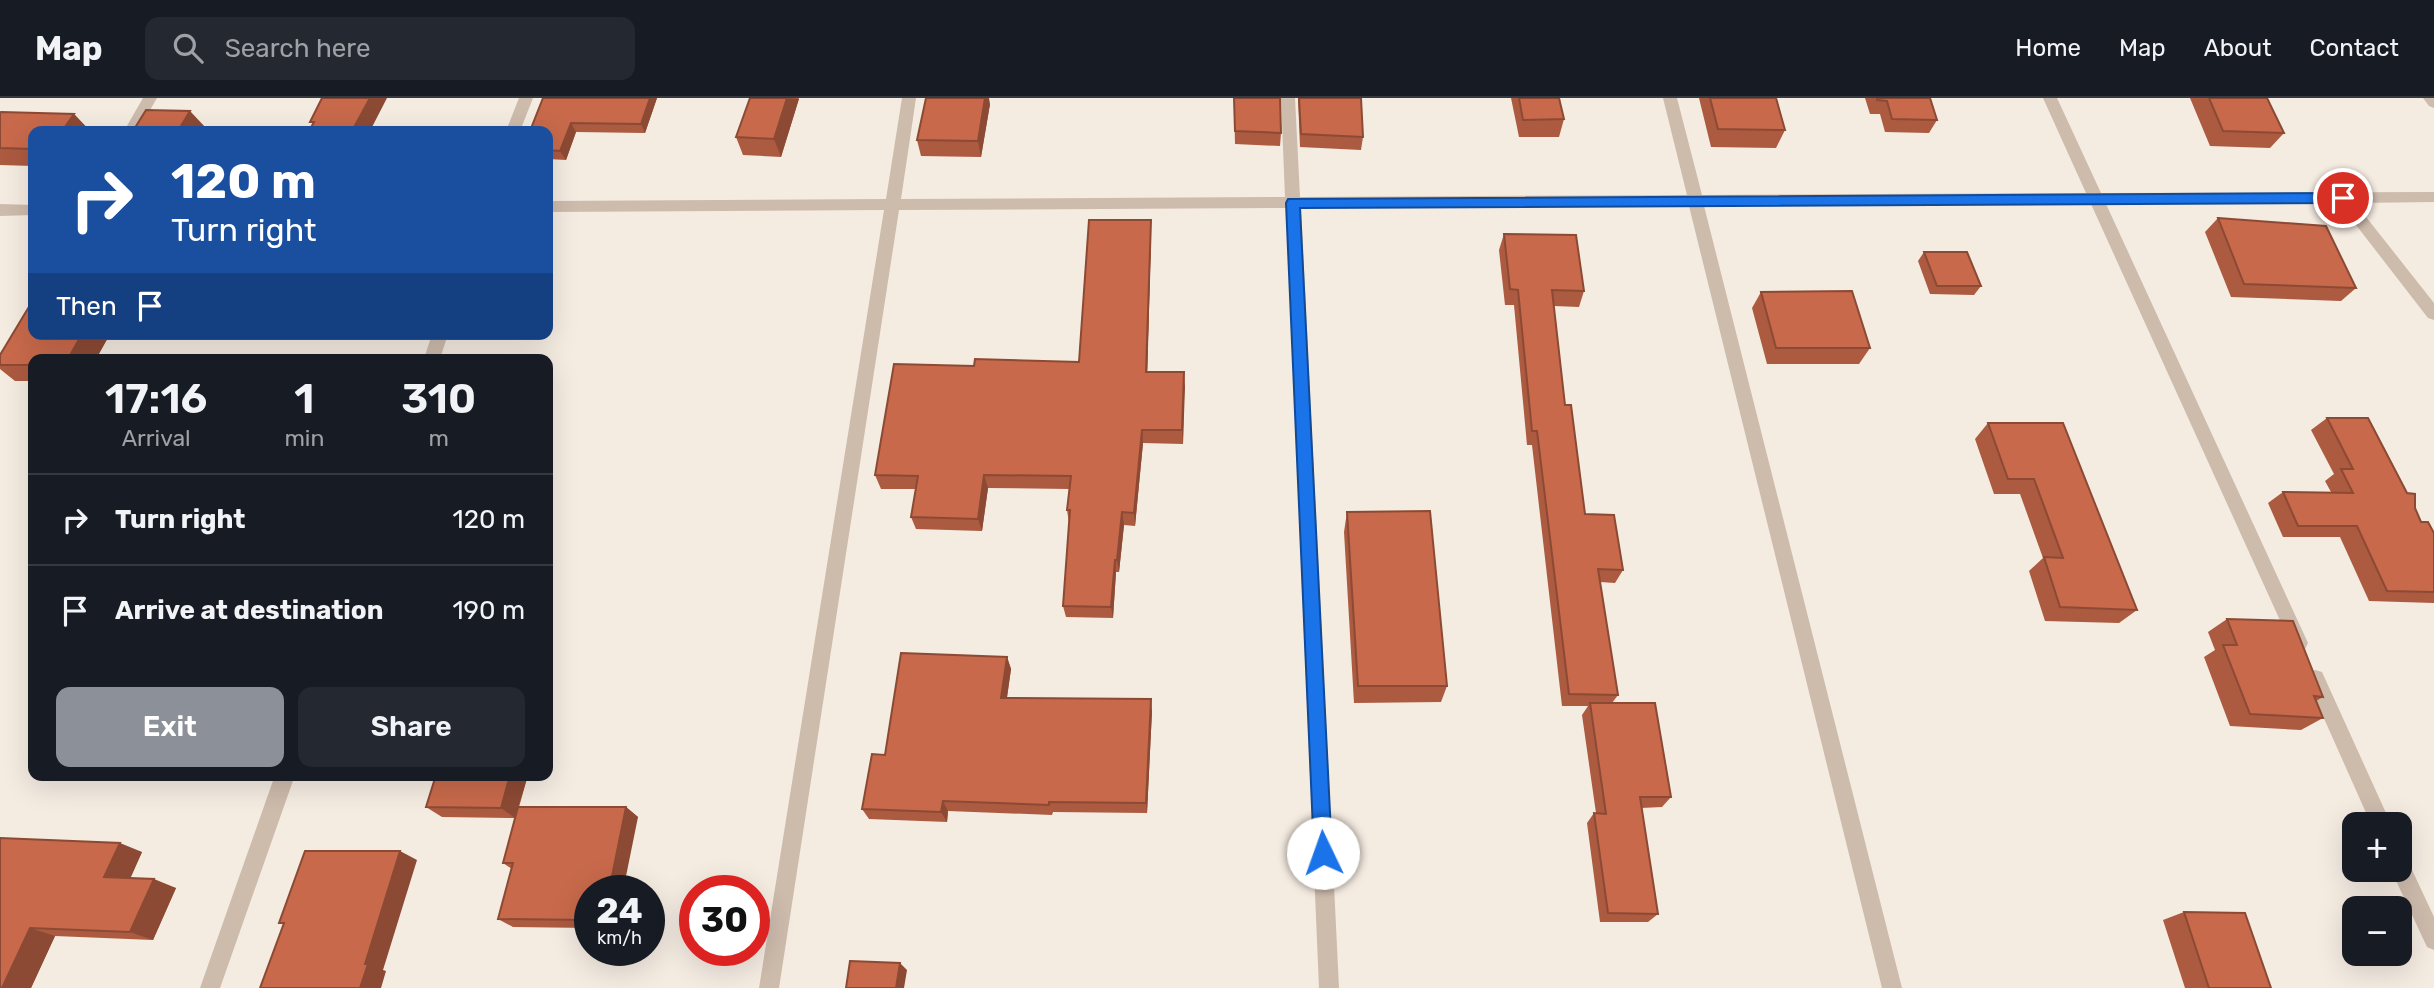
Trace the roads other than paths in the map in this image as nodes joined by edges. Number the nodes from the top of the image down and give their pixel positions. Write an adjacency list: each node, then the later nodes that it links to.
1 (150, 98): 9 (street)
2 (526, 98): 10 (street)
3 (909, 98): 16 (street)
4 (1288, 98): 15 (street)
5 (1670, 98): 14 (street)
6 (2050, 98): 13 (street)
7 (2430, 98): 8 (street)
8 (2434, 103)
9 (134, 126)
10 (515, 126)
11 (2434, 197): 12 (street)
12 (2343, 198): 13 (street); 20 (street)
13 (2096, 199): 14 (street); 22 (street)
14 (1696, 201): 15 (street); 28 (street)
15 (1293, 203): 16 (street); 27 (street)
16 (892, 205): 17 (street); 26 (street)
17 (553, 206)
18 (0, 210): 19 (street)
19 (28, 210)
20 (2434, 314)
21 (283, 781): 25 (street)
22 (2376, 812)
23 (2407, 882): 24 (street)
24 (2434, 940)
25 (210, 988)
26 (769, 988)
27 (1329, 988)
28 (1892, 988)

